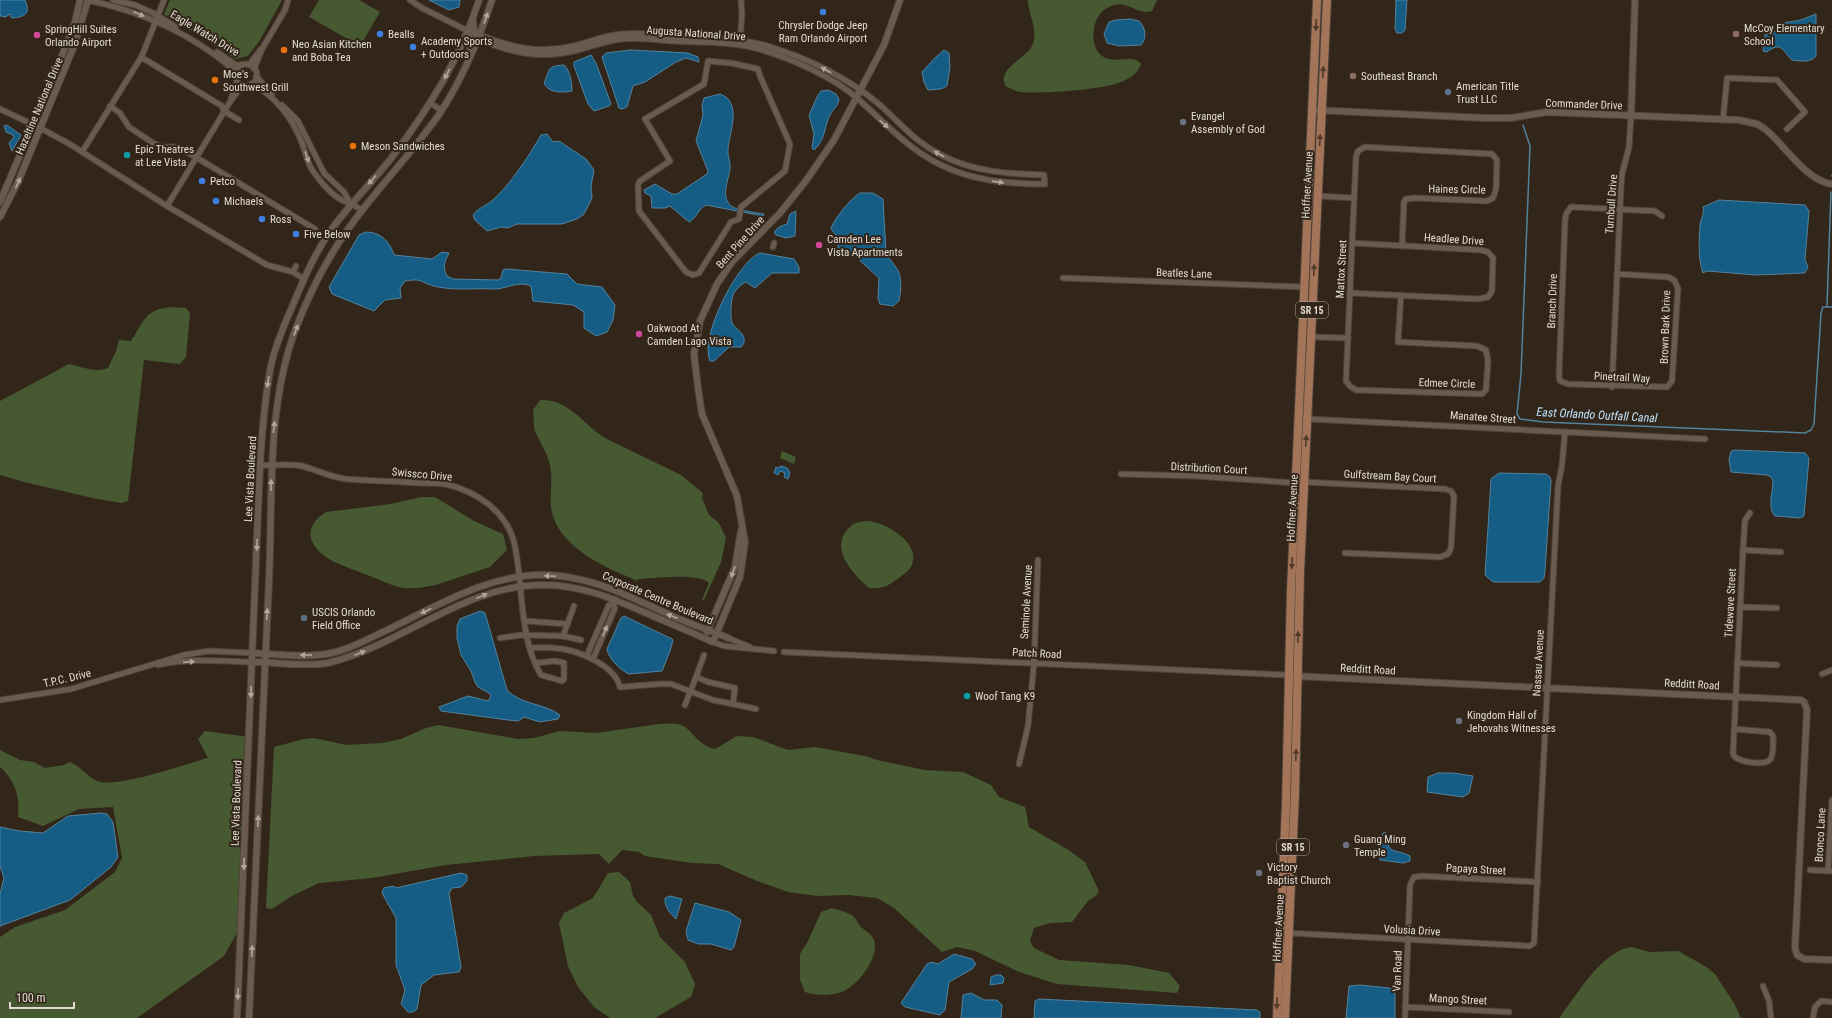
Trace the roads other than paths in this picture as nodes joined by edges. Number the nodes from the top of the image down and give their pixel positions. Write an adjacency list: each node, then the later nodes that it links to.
1 (80, 0): 42 (street, Hazeltine National Drive)
2 (88, 0): 14 (street, Eagle Watch Drive, one-way to 14); 43 (street, Hazeltine National Drive)
3 (113, 0): 14 (street, Eagle Watch Drive)
4 (164, 0): 14 (street)
5 (288, 0): 19 (street)
6 (410, 0): 16 (street)
7 (479, 0): 15 (street, Lee Vista Boulevard)
8 (492, 0): 17 (street, Lee Vista Boulevard, one-way to 8)
9 (741, 0): 18 (street)
10 (900, 0): 30 (street, Bent Pine Drive)
11 (1317, 0): 38 (main road, Hoffner Avenue / SR 15, one-way to 38)
12 (1326, 0): 38 (main road, Hoffner Avenue / SR 15, one-way to 12)
13 (1635, 0): 39 (street, Turnbull Drive)
14 (157, 18): 20 (street); 22 (street, Eagle Watch Drive); 25 (street, Eagle Watch Drive)
15 (473, 19): 16 (street, Lee Vista Boulevard); 17 (street)
16 (468, 31): 21 (street); 33 (street, Lee Vista Boulevard, one-way to 33)
17 (479, 37): 18 (street, Augusta National Drive); 21 (street, Lee Vista Boulevard)
18 (740, 43): 30 (street, Augusta National Drive, one-way to 18); 31 (street, Augusta National Drive)
19 (262, 48): 23 (street); 24 (street)
20 (141, 57): 34 (street); 37 (street)
21 (470, 58): 36 (street, Lee Vista Boulevard)
22 (242, 64): 23 (street, Eagle Watch Drive); 25 (street, Eagle Watch Drive)
23 (249, 64): 24 (street, Eagle Watch Drive)
24 (254, 68): 26 (street)
25 (235, 74): 27 (street, Eagle Watch Drive)
26 (256, 76): 28 (street); 54 (street)
27 (237, 82): 29 (street); 32 (street)
28 (251, 84): 29 (street); 54 (street, one-way to 54)
29 (242, 85): 32 (street)
30 (859, 91): 31 (street, Bent Pine Drive); 48 (street, Augusta National Drive, one-way to 30)
31 (856, 97): 49 (street, Augusta National Drive, one-way to 49); 88 (street, Bent Pine Drive)
32 (230, 102): 37 (street)
33 (430, 103): 36 (street); 54 (street, Lee Vista Boulevard, one-way to 54)
34 (110, 106): 46 (street); 47 (street)
35 (0, 109): 42 (street)
36 (441, 110): 57 (street, Lee Vista Boulevard)
37 (224, 111): 40 (street); 47 (street)
38 (1317, 111): 39 (street, Commander Drive); 51 (main road, Hoffner Avenue / SR 15, one-way to 38); 69 (main road, Hoffner Avenue / SR 15)
39 (1630, 116): 41 (street, Commander Drive); 56 (street, Turnbull Drive)
40 (239, 120)
41 (1723, 120): 44 (street); 50 (street, Commander Drive)
42 (33, 125): 43 (street); 53 (street, Hazeltine National Drive)
43 (40, 128): 46 (street); 60 (street, Hazeltine National Drive, one-way to 43)
44 (1787, 128)
45 (1358, 151): 52 (street, Mattox Street); 63 (street, Haines Circle)
46 (82, 152): 55 (street)
47 (196, 157): 55 (street); 61 (street)
48 (959, 163): 49 (street); 49 (street, Augusta National Drive, one-way to 48)
49 (956, 171)
50 (1832, 184)
51 (1318, 196): 52 (street); 72 (main road, Hoffner Avenue / SR 15, one-way to 51)
52 (1354, 198): 62 (street, Mattox Street)
53 (0, 202)
54 (350, 202): 57 (street); 68 (street, Lee Vista Boulevard)
55 (167, 206): 65 (street)
56 (1621, 208): 59 (street); 66 (street, Turnbull Drive); 76 (street, Branch Drive)
57 (362, 210): 84 (street, Lee Vista Boulevard, one-way to 57)
58 (740, 214): 58 (street)
59 (1662, 216)
60 (0, 218)
61 (315, 229)
62 (1352, 243): 63 (street, Headlee Drive); 70 (street, Mattox Street)
63 (1402, 246): 71 (street, Headlee Drive)
64 (296, 266): 65 (street)
65 (293, 272): 68 (street)
66 (1617, 274): 75 (street, Brown Bark Drive); 78 (street, Turnbull Drive)
67 (1063, 278): 69 (street, Beatles Lane)
68 (304, 279): 83 (street, Lee Vista Boulevard, one-way to 83)
69 (1305, 287): 72 (main road); 74 (main road, Hoffner Avenue / SR 15)
70 (1350, 293): 71 (street, Headlee Drive); 73 (street, Mattox Street)
71 (1401, 295): 77 (street, Edmee Circle)
72 (1311, 337): 73 (street); 79 (main road, Hoffner Avenue / SR 15)
73 (1348, 338): 77 (street, Mattox Street)
74 (1302, 347): 79 (main road); 86 (main road, Hoffner Avenue / SR 15)
75 (1672, 381): 78 (street, Pinetrail Way)
76 (1568, 384): 78 (street, Pinetrail Way)
77 (1350, 386)
78 (1612, 387)
79 (1309, 395): 80 (main road, Hoffner Avenue / SR 15)
80 (1308, 418): 81 (street, Manatee Street); 86 (main road, Hoffner Avenue / SR 15, one-way to 80)
81 (1565, 432): 82 (street, Manatee Street); 132 (street, Nassau Avenue)
82 (1705, 439)
83 (260, 464): 84 (street, Swissco Drive); 115 (street, Lee Vista Boulevard, one-way to 115)
84 (272, 466): 93 (street, Swissco Drive); 116 (street, Lee Vista Boulevard, one-way to 84)
85 (1121, 474): 86 (street, Distribution Court)
86 (1300, 482): 91 (street, Gulfstream Bay Court); 129 (main road, Hoffner Avenue / SR 15, one-way to 129); 130 (main road, Hoffner Avenue / SR 15, one-way to 86)
87 (1750, 512): 89 (street, Tidewave Street)
88 (742, 520): 102 (street, Bent Pine Drive, one-way to 102); 103 (street, Bent Pine Drive)
89 (1743, 550): 90 (street); 98 (street, Tidewave Street)
90 (1780, 552)
91 (1346, 553)
92 (1038, 560): 123 (street, Seminole Avenue)
93 (520, 577): 94 (street, Swissco Drive); 95 (street, Corporate Centre Boulevard, one-way to 93); 116 (street, Corporate Centre Boulevard, one-way to 116)
94 (520, 586): 96 (street, Corporate Centre Boulevard); 100 (street, Swissco Drive); 121 (street, Corporate Centre Boulevard, one-way to 94)
95 (618, 590): 96 (street); 102 (street, Corporate Centre Boulevard, one-way to 95)
96 (614, 602): 107 (street, Corporate Centre Boulevard); 117 (street); 119 (street, one-way to 96)
97 (574, 606): 101 (street)
98 (1740, 606): 99 (street); 124 (street, Tidewave Street)
99 (1777, 608)
100 (525, 621): 101 (street); 104 (street, Swissco Drive)
101 (568, 624): 105 (street)
102 (708, 630): 103 (street, Corporate Centre Boulevard); 107 (street, Bent Pine Drive)
103 (717, 633): 108 (street, Corporate Centre Boulevard); 110 (street, Bent Pine Drive)
104 (527, 636): 105 (street); 106 (street); 111 (street, Swissco Drive)
105 (563, 636): 109 (street)
106 (500, 638)
107 (705, 638): 110 (street, Corporate Centre Boulevard)
108 (728, 638): 112 (street, Corporate Centre Boulevard)
109 (581, 640)
110 (713, 642): 112 (street, Corporate Centre Boulevard)
111 (530, 648): 117 (street); 122 (street, Swissco Drive)
112 (756, 649): 113 (street, Corporate Centre Boulevard)
113 (774, 651)
114 (784, 652): 123 (street, Patch Road)
115 (253, 653): 116 (street, Corporate Centre Boulevard); 120 (street, Lee Vista Boulevard); 126 (street, T.P.C. Drive)
116 (265, 653): 121 (street, Lee Vista Boulevard)
117 (587, 655): 119 (street)
118 (704, 655): 131 (street)
119 (594, 659): 133 (street)
120 (252, 662): 121 (street, Corporate Centre Boulevard); 126 (street, T.P.C. Drive, one-way to 120); 142 (street, Lee Vista Boulevard, one-way to 142)
121 (265, 662): 143 (street, Lee Vista Boulevard)
122 (535, 663): 122 (street)
123 (1034, 663): 129 (street, Patch Road); 140 (street, Seminole Avenue)
124 (1737, 663): 125 (street); 134 (street, Tidewave Street)
125 (1776, 664)
126 (137, 670): 135 (street, T.P.C. Drive)
127 (1832, 670): 128 (street)
128 (1822, 674)
129 (1288, 675): 130 (street, Redditt Road); 141 (main road, Hoffner Avenue / SR 15)
130 (1297, 676): 132 (street, Redditt Road); 144 (main road, Hoffner Avenue / SR 15, one-way to 130)
131 (696, 677): 133 (street); 136 (street)
132 (1547, 688): 134 (street, Redditt Road); 151 (street, Nassau Avenue)
133 (690, 691): 136 (street); 137 (street)
134 (1735, 696): 139 (street, Tidewave Street); 157 (street, Redditt Road)
135 (0, 700)
136 (733, 704): 138 (street)
137 (685, 705)
138 (756, 708)
139 (1734, 728): 139 (street, Tidewave Street)
140 (1019, 764)
141 (1287, 769): 144 (main road); 146 (main road, Hoffner Avenue / SR 15)
142 (248, 775): 143 (street); 162 (street, Lee Vista Boulevard, one-way to 162)
143 (260, 775): 163 (street, Lee Vista Boulevard, one-way to 143)
144 (1295, 800): 147 (main road, Hoffner Avenue / SR 15)
145 (1832, 800): 149 (street, Bronco Lane)
146 (1285, 830): 147 (main road); 152 (main road, Hoffner Avenue / SR 15)
147 (1292, 859): 153 (main road, Hoffner Avenue / SR 15)
148 (1810, 870): 149 (street)
149 (1830, 871)
150 (1414, 878): 151 (street, Papaya Street); 154 (street, Van Road)
151 (1538, 882): 156 (street, Nassau Avenue)
152 (1282, 892): 153 (main road); 155 (main road, Hoffner Avenue / SR 15)
153 (1289, 933): 154 (street, Volusia Drive); 159 (main road, Hoffner Avenue / SR 15)
154 (1408, 940): 156 (street, Volusia Drive); 161 (street, Van Road)
155 (1280, 943): 159 (main road); 168 (main road, Hoffner Avenue / SR 15, one-way to 168)
156 (1534, 943)
157 (1832, 960)
158 (1763, 986): 171 (street)
159 (1286, 994): 169 (main road, Hoffner Avenue / SR 15)
160 (1832, 1002): 165 (street)
161 (1405, 1007): 164 (street, Mango Street); 170 (street, Van Road)
162 (237, 1009): 163 (street); 166 (street, Lee Vista Boulevard)
163 (250, 1009): 167 (street, Lee Vista Boulevard)
164 (1509, 1012)
165 (1813, 1016)
166 (237, 1018)
167 (249, 1018)
168 (1277, 1018)
169 (1285, 1018)
170 (1405, 1018)
171 (1772, 1018)

